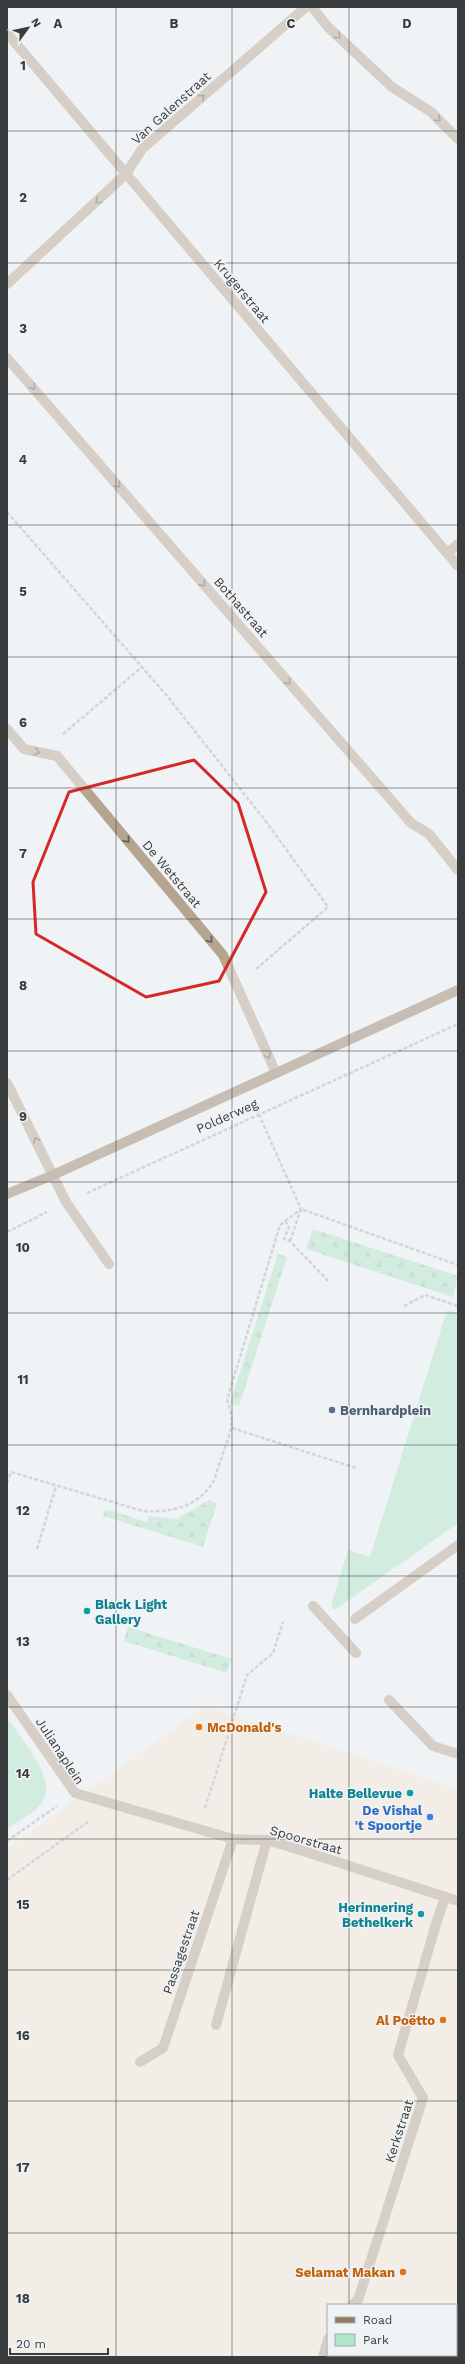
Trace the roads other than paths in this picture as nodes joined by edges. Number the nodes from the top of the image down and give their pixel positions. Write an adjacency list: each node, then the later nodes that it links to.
1 (306, 7): 5 (street, Van Galenstraat, one-way to 1)
2 (312, 7): 4 (street, one-way to 4)
3 (7, 33): 5 (street, Krugerstraat)
4 (458, 139)
5 (126, 174): 6 (street, Van Galenstraat, one-way to 6); 9 (street, Krugerstraat)
6 (7, 284)
7 (7, 358): 12 (street, Bothastraat, one-way to 12)
8 (458, 544): 9 (street)
9 (448, 553): 10 (street, Krugerstraat)
10 (458, 566)
11 (7, 729): 14 (street, De Wetstraat, one-way to 14)
12 (458, 870)
13 (458, 990): 14 (main road, Polderweg)
14 (276, 1073): 16 (main road, Polderweg)
15 (7, 1083): 16 (street, one-way to 15)
16 (53, 1175): 17 (main road, Polderweg); 20 (street)
17 (18, 1191): 18 (main road, Polderweg); 19 (main road, Polderweg)
18 (7, 1194)
19 (7, 1198)
20 (108, 1264)
21 (458, 1545): 23 (street)
22 (313, 1606): 24 (street)
23 (355, 1619)
24 (356, 1653)
25 (7, 1694): 28 (street, Julianaplein)
26 (390, 1700): 27 (street)
27 (458, 1754)
28 (75, 1793): 29 (street, Spoorstraat)
29 (233, 1839): 30 (street, Spoorstraat); 34 (street, Passagestraat)
30 (267, 1840): 31 (street, Spoorstraat); 33 (street)
31 (445, 1897): 32 (street, Spoorstraat); 35 (street, Kerkstraat)
32 (458, 1901)
33 (216, 2025)
34 (140, 2062)
35 (353, 2304)
36 (327, 2343): 37 (street)
37 (323, 2357)

